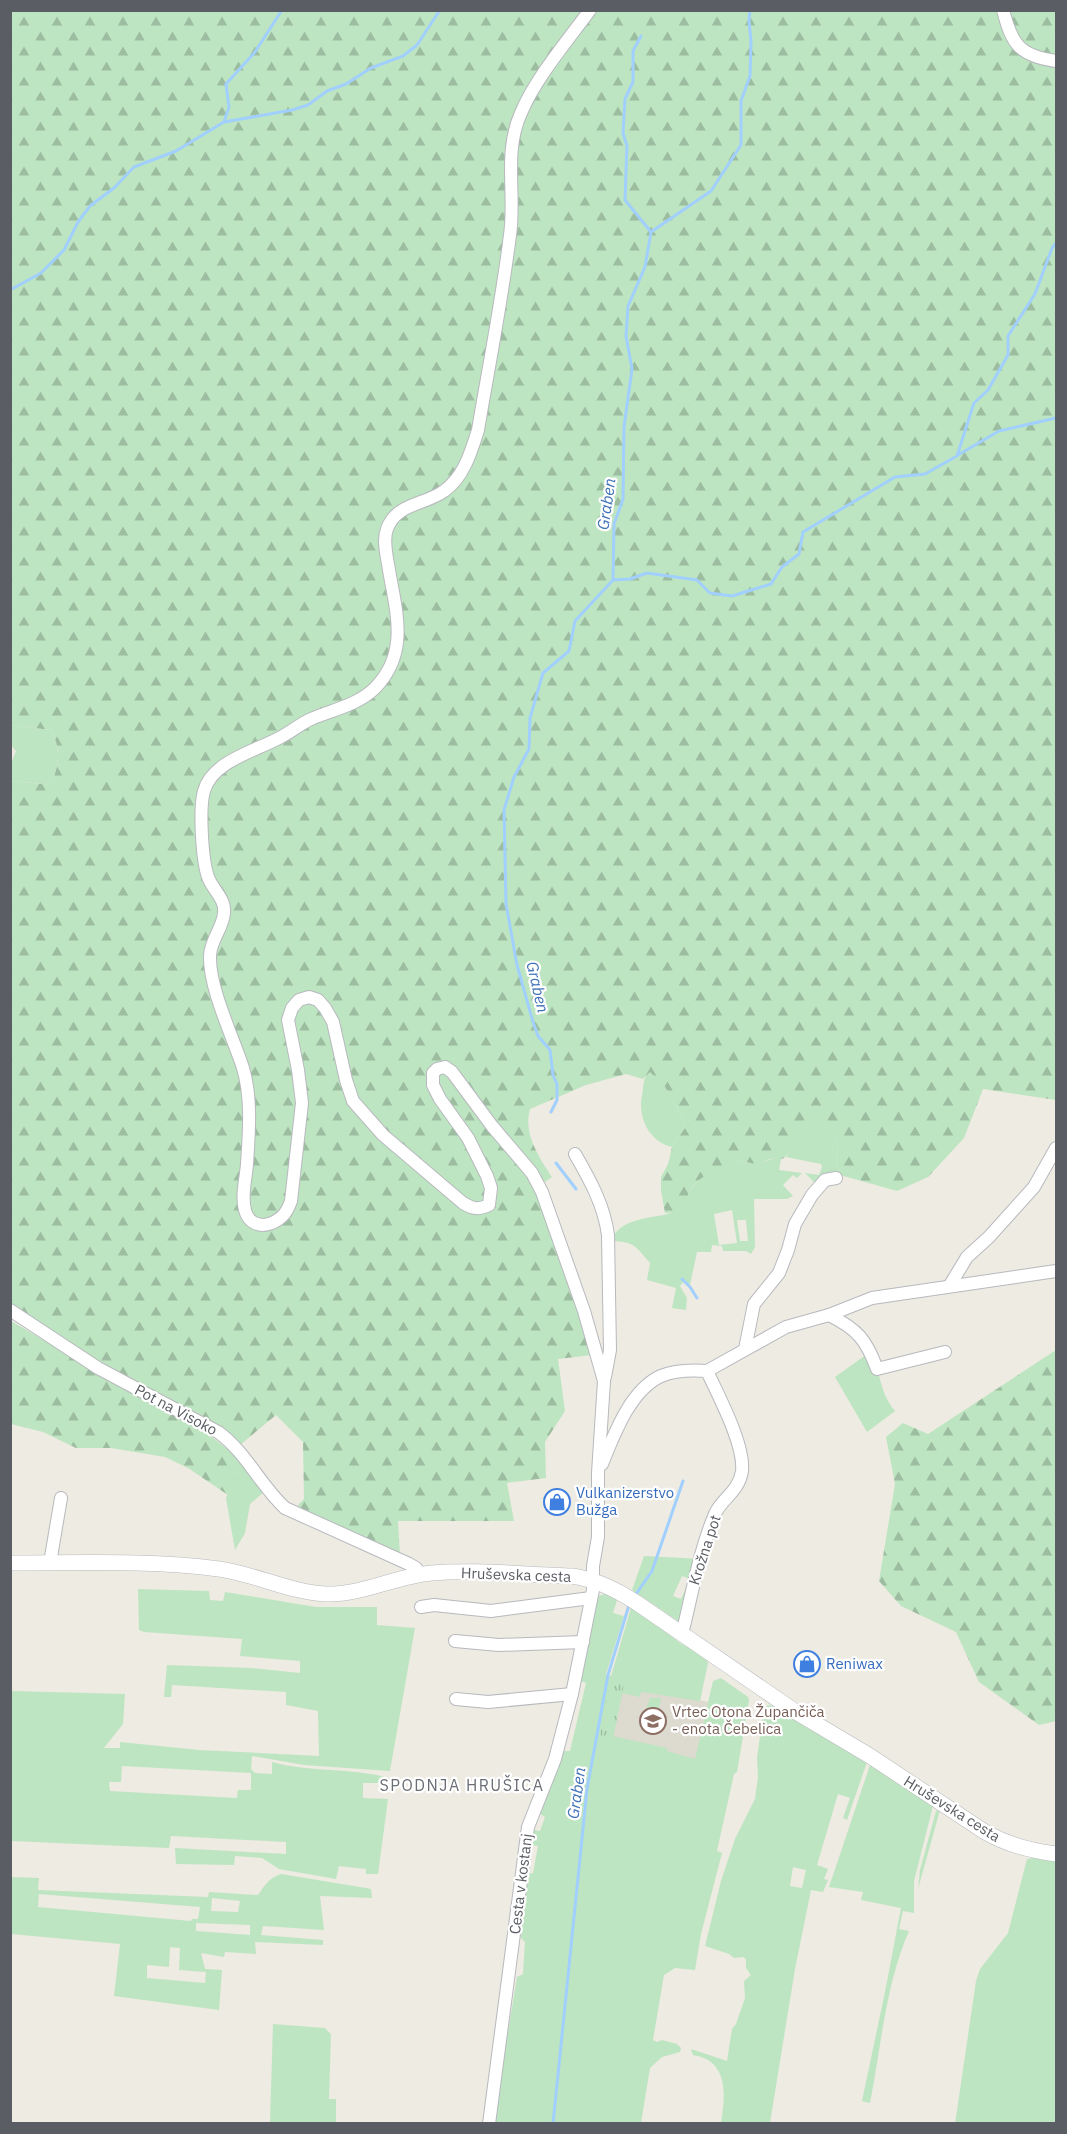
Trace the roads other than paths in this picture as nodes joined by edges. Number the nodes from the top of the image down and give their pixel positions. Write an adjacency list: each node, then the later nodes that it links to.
1 (590, 10): 14 (street)
2 (1003, 10): 3 (street)
3 (1056, 61)
4 (1056, 1148): 8 (street)
5 (575, 1154): 14 (street)
6 (836, 1178): 11 (street)
7 (1056, 1271): 8 (street)
8 (950, 1285): 10 (street)
9 (10, 1310): 19 (street, Pot na Visoko)
10 (829, 1315): 11 (street); 12 (street)
11 (745, 1349): 13 (street)
12 (945, 1352)
13 (707, 1371): 15 (street); 23 (street, Krožna pot)
14 (604, 1381): 15 (street)
15 (597, 1473): 20 (street)
16 (61, 1498): 18 (street)
17 (10, 1563): 18 (street, Hruševska cesta)
18 (50, 1563): 19 (street, Hruševska cesta)
19 (420, 1574): 20 (street, Hruševska cesta)
20 (593, 1581): 21 (street, Cesta v kostanj); 23 (street, Hruševska cesta)
21 (591, 1598): 22 (street); 25 (street, Cesta v kostanj)
22 (421, 1607)
23 (681, 1633): 28 (street, Hruševska cesta)
24 (455, 1641): 25 (street)
25 (583, 1641): 26 (street, Cesta v kostanj)
26 (572, 1694): 27 (street); 29 (street, Cesta v kostanj)
27 (456, 1699)
28 (1056, 1854)
29 (489, 2124)

